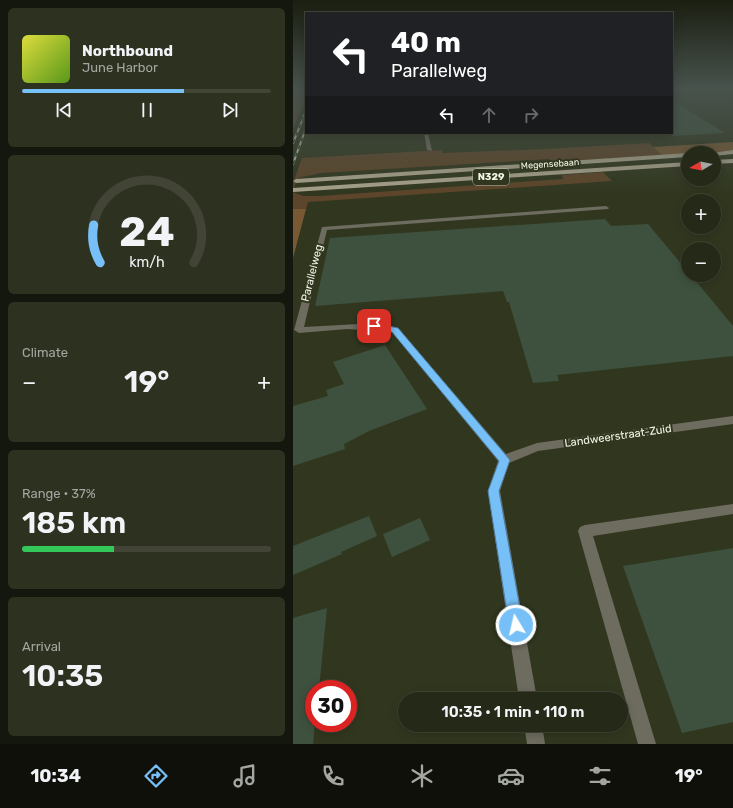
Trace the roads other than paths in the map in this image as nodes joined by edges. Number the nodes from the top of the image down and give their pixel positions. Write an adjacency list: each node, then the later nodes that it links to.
1 (426, 134): 2 (street)
2 (430, 150)
3 (733, 152): 4 (main road)
4 (721, 153)
5 (681, 155): 9 (main road, Megensebaan / N329)
6 (733, 161): 7 (main road)
7 (721, 162)
8 (681, 164): 10 (main road, Megensebaan / N329)
9 (296, 181)
10 (293, 190)
11 (606, 208): 13 (street, Parallelweg)
12 (732, 422): 13 (street, Landweerstraat-Zuid)
13 (504, 460): 15 (street)
14 (733, 509): 18 (street)
15 (527, 692)
16 (534, 732): 17 (street)
17 (536, 744)
18 (647, 744)

